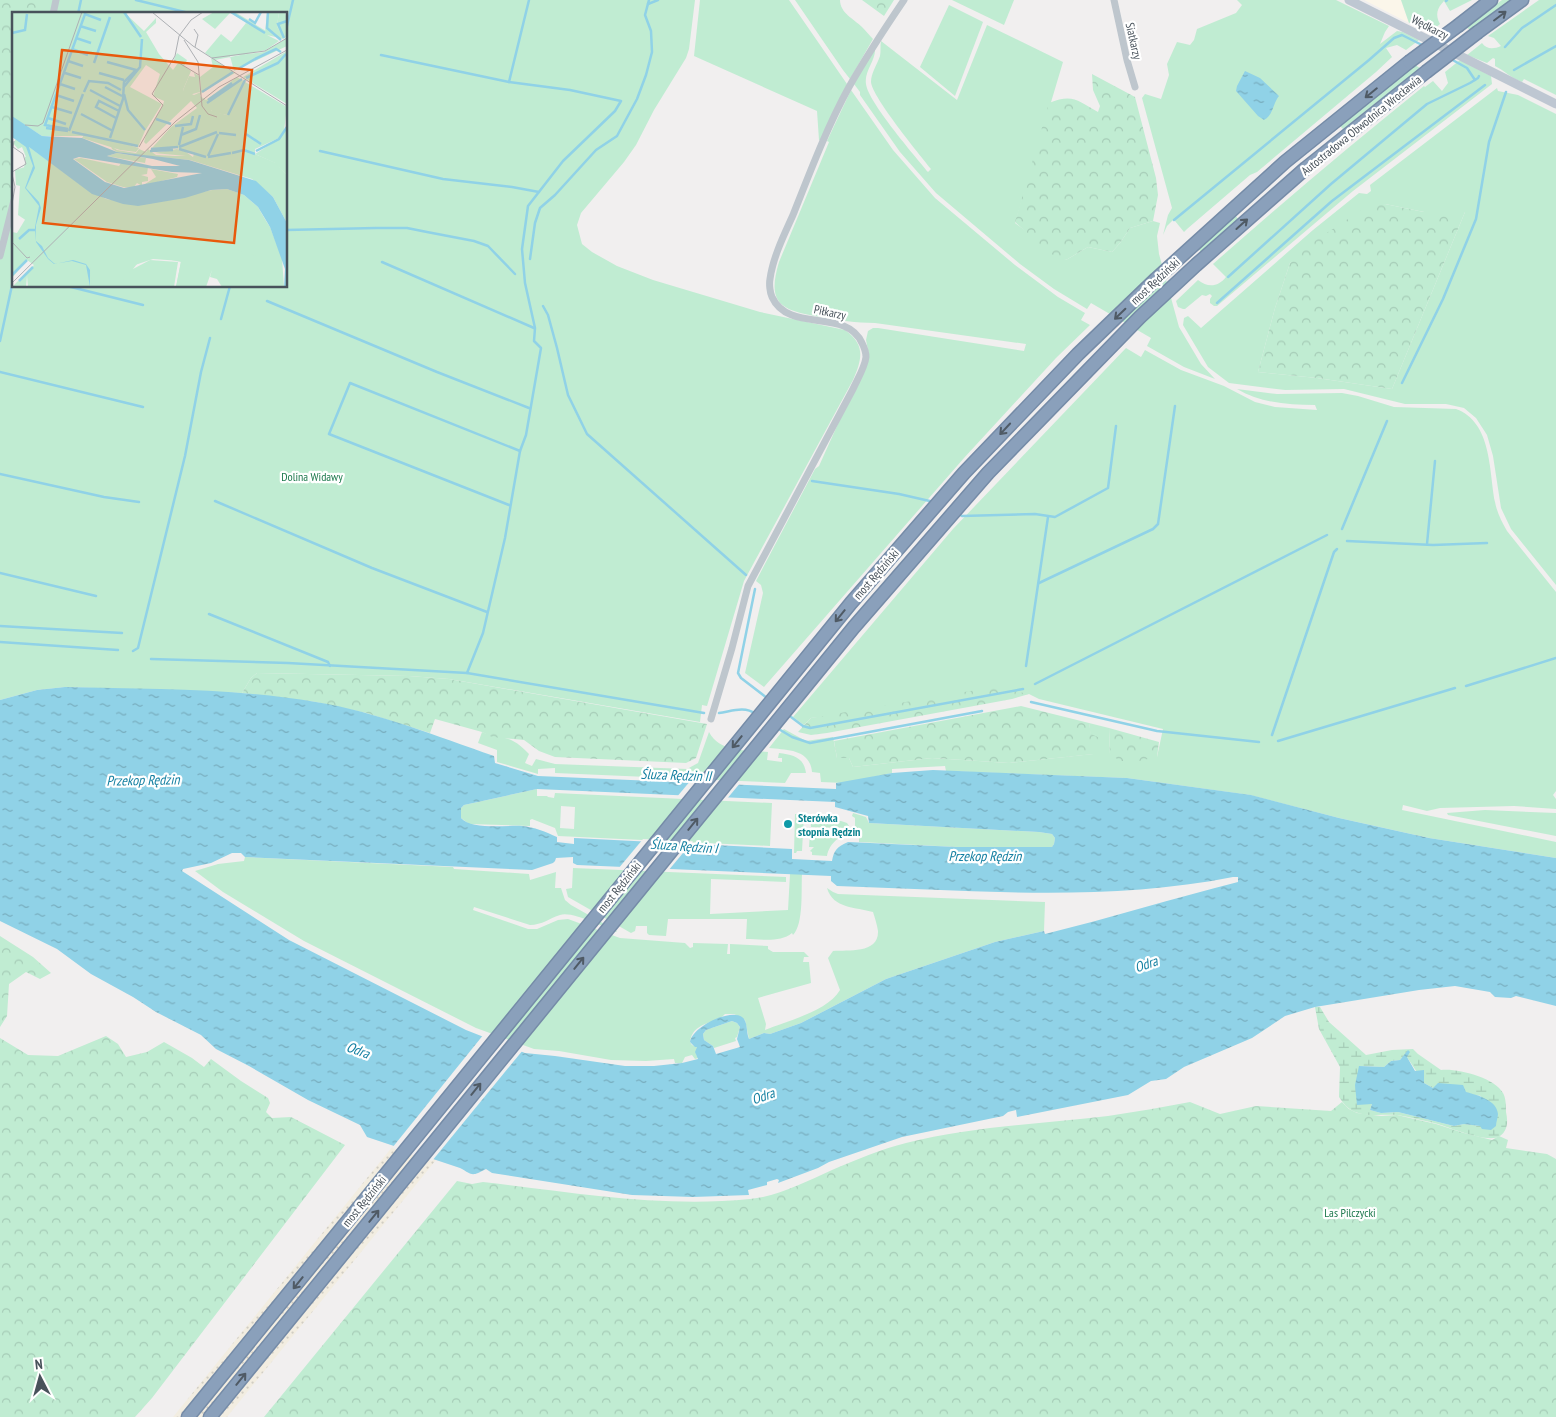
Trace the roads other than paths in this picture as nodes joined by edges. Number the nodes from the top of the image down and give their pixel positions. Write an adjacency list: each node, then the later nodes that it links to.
1 (904, 0): 12 (street, Piłkarzy)
2 (1114, 0): 6 (street, Siatkarzy)
3 (1349, 0): 7 (street, Wędkarzy)
4 (1491, 0): 9 (highway, Autostradowa Obwodnica Wrocławia, one-way to 9, bridge)
5 (1522, 0): 11 (highway, Autostradowa Obwodnica Wrocławia, one-way to 5, bridge)
6 (1135, 87)
7 (1556, 104)
8 (12, 208): 10 (street)
9 (1194, 244): 13 (highway, most Rędziński, one-way to 13)
10 (0, 256)
11 (1206, 257): 14 (highway, most Rędziński, one-way to 11)
12 (711, 719)
13 (188, 1417)
14 (210, 1417)

